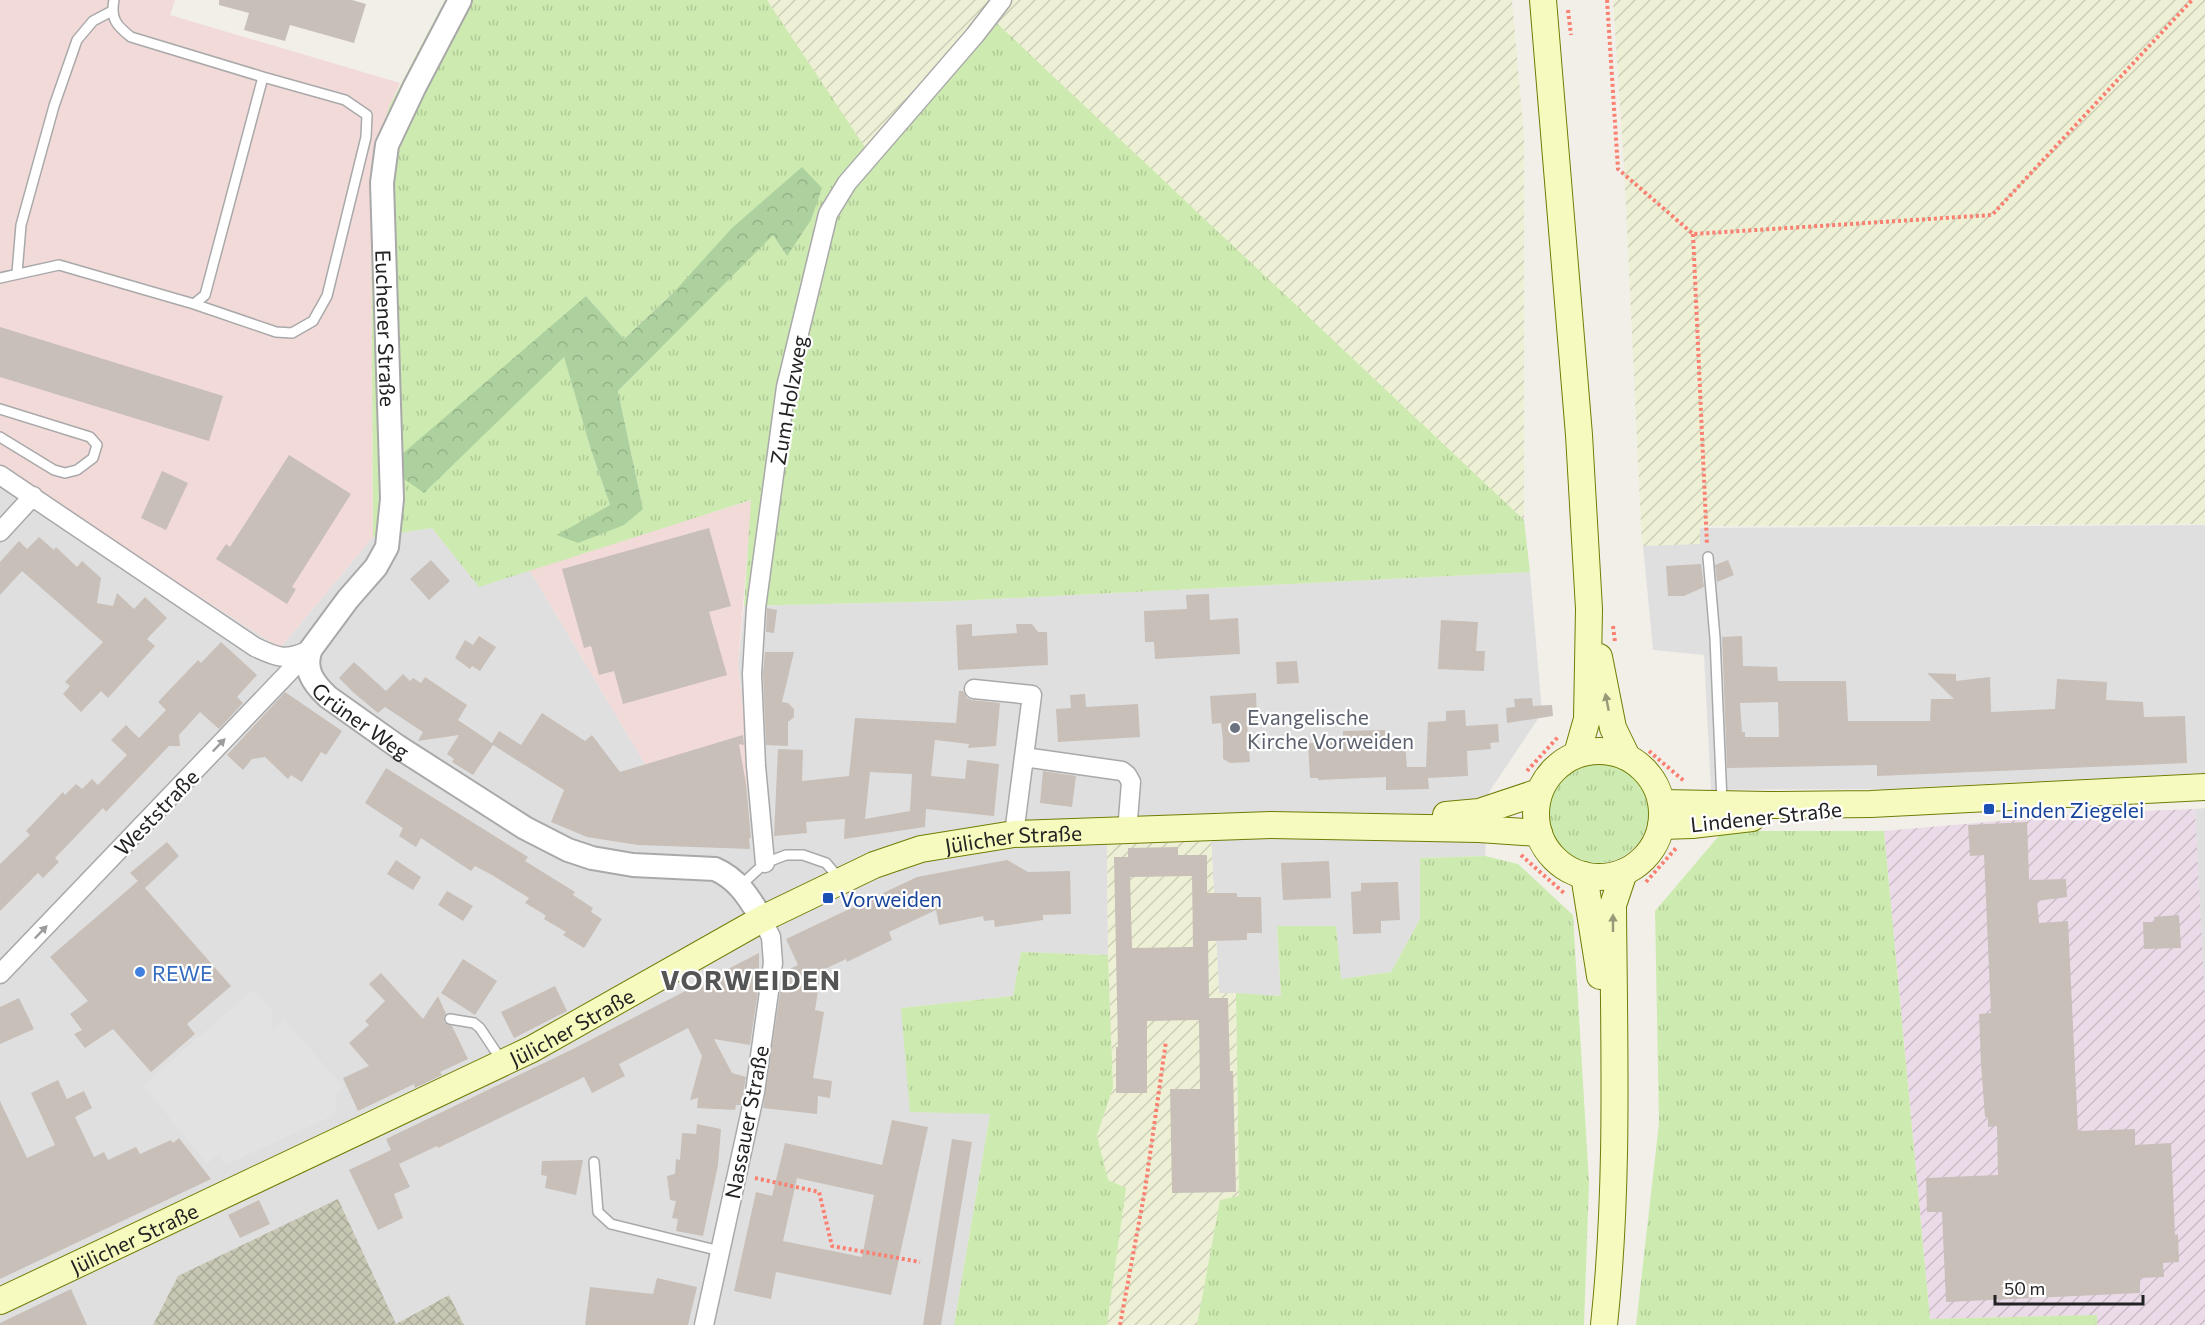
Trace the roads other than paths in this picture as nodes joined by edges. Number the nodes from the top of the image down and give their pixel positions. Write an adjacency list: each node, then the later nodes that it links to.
1 (114, 0): 5 (lane)
2 (460, 0): 17 (street, Euchener Straße)
3 (1002, 0): 32 (street, Zum Holzweg)
4 (1543, 0): 16 (main road)
5 (112, 11): 6 (lane); 7 (lane)
6 (263, 77): 9 (lane); 9 (lane)
7 (17, 273): 8 (lane); 9 (lane)
8 (0, 278)
9 (194, 304)
10 (0, 410): 11 (lane)
11 (0, 437)
12 (0, 475): 13 (street, Grüner Weg)
13 (33, 496): 14 (street); 17 (street, Grüner Weg)
14 (0, 532)
15 (1707, 557): 24 (lane)
16 (1601, 615): 19 (main road, one-way to 16); 20 (main road)
17 (311, 649): 36 (street, Grüner Weg); 38 (street, Weststraße, one-way to 17)
18 (974, 689): 21 (street)
19 (1634, 751): 20 (main road); 26 (main road)
20 (1577, 754): 22 (main road)
21 (1024, 757): 29 (street); 31 (street)
22 (1530, 785): 28 (main road); 30 (main road)
23 (2205, 787): 25 (main road, Lindener Straße)
24 (1722, 804): 25 (main road, Lindener Straße); 27 (main road, Lindener Straße)
25 (1871, 804): 27 (main road, Lindener Straße)
26 (1662, 814): 27 (main road, Lindener Straße); 34 (main road)
27 (1691, 814)
28 (1345, 826): 29 (main road, Jülicher Straße); 30 (main road)
29 (1127, 832): 31 (main road, Jülicher Straße)
30 (1539, 833): 33 (main road)
31 (1014, 834): 35 (main road, Jülicher Straße)
32 (765, 863): 35 (lane); 36 (lane)
33 (1584, 875): 34 (main road); 41 (main road)
34 (1633, 879): 41 (main road, one-way to 34)
35 (841, 880): 37 (main road, Jülicher Straße)
36 (740, 886): 37 (street, Grüner Weg)
37 (762, 919): 40 (main road, Jülicher Straße); 43 (street, Nassauer Straße)
38 (0, 974)
39 (450, 1019): 40 (lane)
40 (503, 1063): 44 (main road, Jülicher Straße)
41 (1614, 1086): 46 (main road)
42 (594, 1162): 43 (lane)
43 (720, 1251): 45 (street, Nassauer Straße)
44 (0, 1301)
45 (704, 1325)
46 (1605, 1325)

